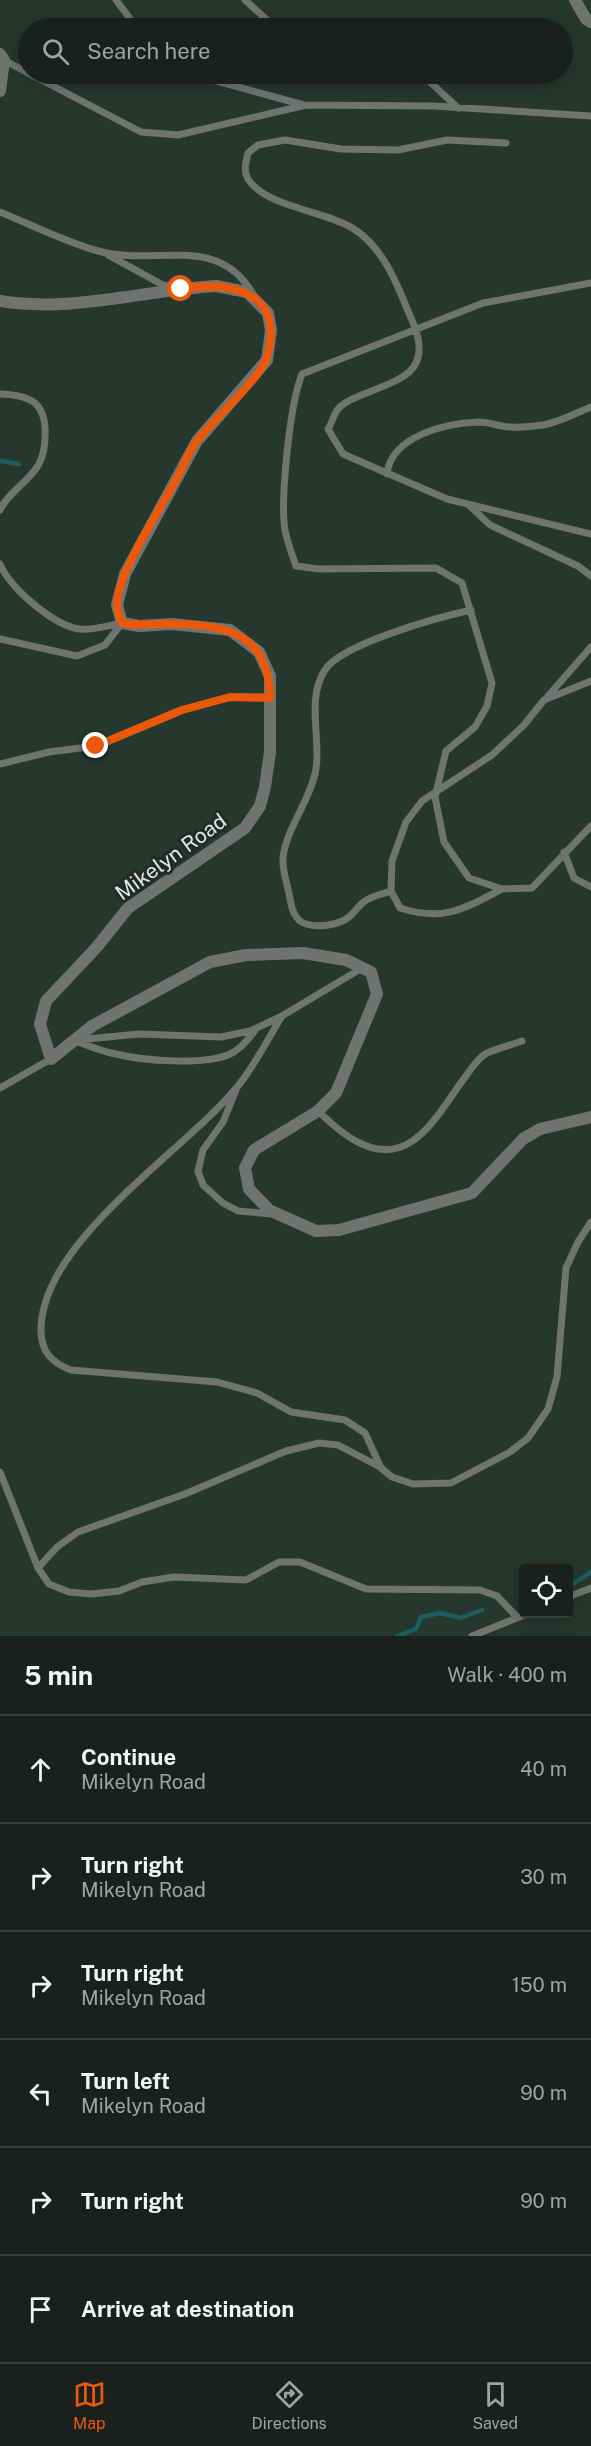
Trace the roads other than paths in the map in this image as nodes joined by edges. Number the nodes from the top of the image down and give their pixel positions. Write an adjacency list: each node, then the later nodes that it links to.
1 (116, 0): 4 (lane)
2 (245, 0): 5 (lane)
3 (574, 0): 6 (street)
4 (130, 18)
5 (265, 18)
6 (591, 22)
7 (2, 57): 8 (lane); 12 (street)
8 (18, 66)
9 (50, 84): 13 (lane)
10 (227, 84): 13 (lane)
11 (432, 84): 14 (lane)
12 (0, 91)
13 (304, 105): 14 (lane)
14 (458, 108): 15 (lane)
15 (591, 116)
16 (506, 143): 23 (lane)
17 (0, 212): 18 (lane)
18 (99, 252): 20 (lane); 21 (lane)
19 (591, 283): 23 (lane)
20 (181, 289): 21 (street); 22 (street)
21 (254, 296): 33 (street)
22 (0, 301)
23 (416, 331): 26 (lane); 32 (lane)
24 (0, 394): 28 (lane)
25 (591, 407): 26 (lane)
26 (387, 474): 27 (lane)
27 (470, 505): 29 (lane); 31 (lane)
28 (0, 510)
29 (591, 534)
30 (0, 564): 33 (lane)
31 (591, 576)
32 (471, 610): 40 (lane); 45 (lane)
33 (122, 623): 34 (lane); 37 (street, Mikelyn Road)
34 (0, 639)
35 (591, 647): 38 (lane)
36 (591, 681): 38 (lane)
37 (270, 698): 39 (lane); 51 (street, Mikelyn Road)
38 (544, 700): 40 (lane)
39 (0, 764)
40 (436, 789): 44 (lane); 45 (lane)
41 (591, 826): 42 (lane)
42 (564, 852): 43 (lane); 44 (lane)
43 (591, 887)
44 (502, 889): 45 (lane)
45 (391, 891)
46 (363, 968): 47 (lane); 49 (street); 54 (street)
47 (282, 1016): 48 (lane); 52 (lane)
48 (257, 1028): 49 (lane); 49 (lane)
49 (74, 1040): 51 (street)
50 (522, 1041): 54 (lane)
51 (51, 1059): 53 (lane)
52 (238, 1085): 56 (lane); 58 (lane)
53 (0, 1088)
54 (318, 1111): 56 (street)
55 (591, 1118): 56 (street)
56 (279, 1214)
57 (591, 1222): 58 (lane)
58 (381, 1468): 60 (lane)
59 (0, 1472): 60 (lane)
60 (38, 1568): 63 (lane)
61 (591, 1588): 62 (lane)
62 (573, 1595)
63 (517, 1617): 64 (lane)
64 (472, 1636)

